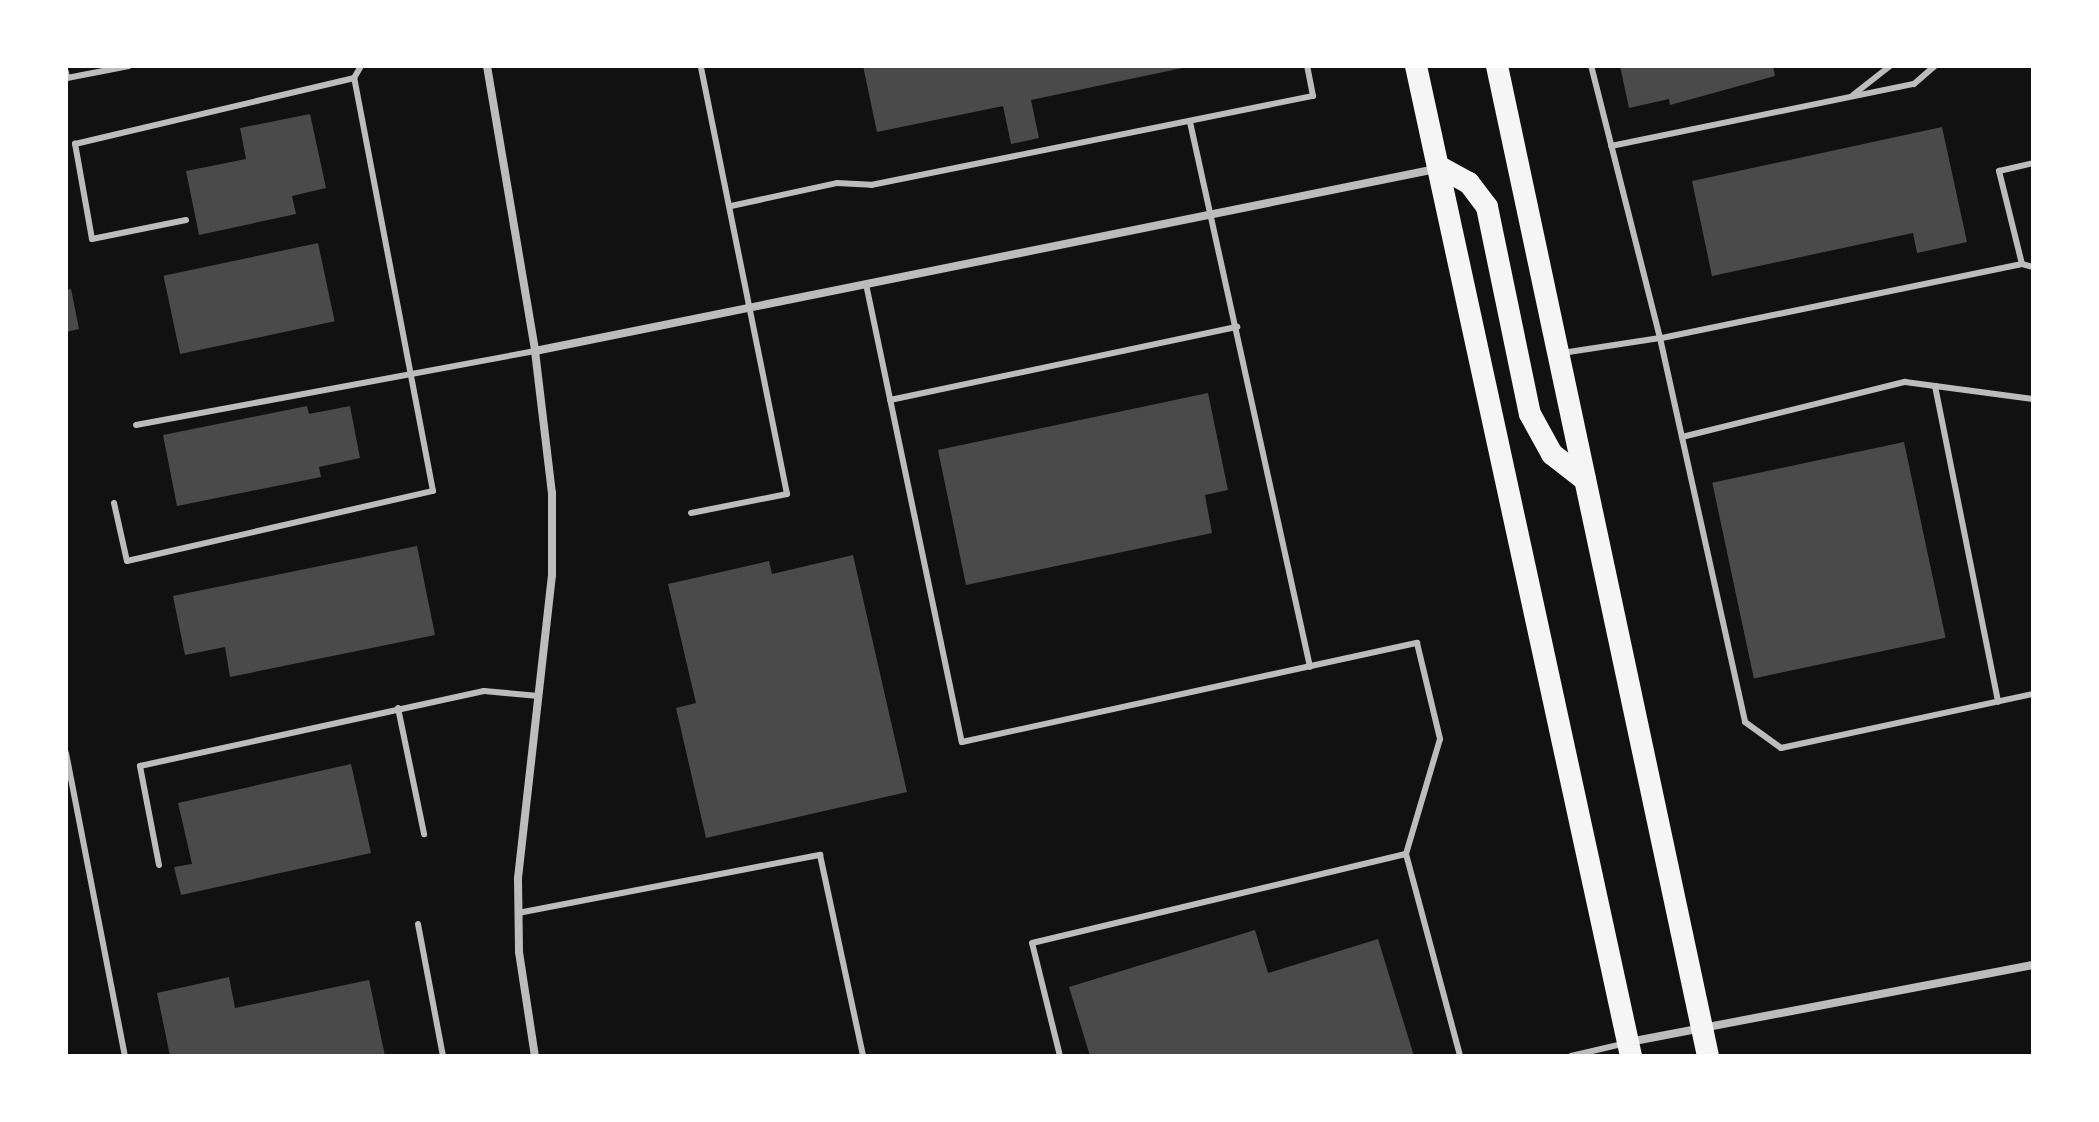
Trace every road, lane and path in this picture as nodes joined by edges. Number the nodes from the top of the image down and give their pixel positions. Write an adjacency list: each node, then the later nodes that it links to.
1 (129, 66): 11 (lane)
2 (361, 66): 12 (lane)
3 (701, 66): 18 (lane)
4 (1307, 66): 14 (lane)
5 (1416, 66): 17 (highway)
6 (1497, 66): 28 (highway)
7 (1591, 66): 15 (lane)
8 (1890, 66): 13 (lane)
9 (1935, 66): 13 (lane)
10 (490, 67): 27 (street)
11 (66, 72)
12 (354, 78): 20 (lane); 29 (lane)
13 (1850, 97): 15 (lane)
14 (1190, 122): 18 (lane); 19 (lane)
15 (1611, 146): 26 (lane)
16 (2033, 163): 21 (lane)
17 (1438, 168): 19 (street); 35 (highway); 51 (highway)
18 (731, 206): 24 (lane)
19 (1209, 215): 23 (street); 25 (lane)
20 (186, 220)
21 (2022, 264): 22 (lane); 26 (lane)
22 (2033, 267)
23 (866, 284): 24 (street); 32 (lane)
24 (746, 308): 27 (street); 37 (lane)
25 (1237, 327): 32 (lane); 38 (lane)
26 (1660, 338): 28 (lane); 34 (lane)
27 (535, 351): 29 (lane); 40 (street)
28 (1558, 354): 35 (highway)
29 (413, 371): 33 (lane); 36 (lane)
30 (1935, 386): 31 (lane); 34 (lane); 41 (lane)
31 (2033, 399)
32 (890, 400): 38 (lane)
33 (136, 425)
34 (1682, 437): 41 (lane)
35 (1585, 480): 50 (highway)
36 (114, 503)
37 (691, 513)
38 (1310, 667): 45 (lane)
39 (2033, 694): 41 (lane)
40 (539, 696): 42 (lane); 47 (street)
41 (1998, 702)
42 (398, 708): 44 (lane); 46 (lane)
43 (66, 753): 52 (lane)
44 (424, 834)
45 (1406, 854): 56 (lane); 57 (lane)
46 (159, 865)
47 (518, 913): 54 (street); 55 (lane)
48 (418, 924): 53 (lane)
49 (2033, 965): 50 (street)
50 (1702, 1026): 51 (street); 59 (highway)
51 (1630, 1049): 58 (lane)
52 (125, 1056)
53 (443, 1056)
54 (535, 1056)
55 (863, 1056)
56 (1060, 1056)
57 (1460, 1056)
58 (1571, 1056)
59 (1708, 1056)

